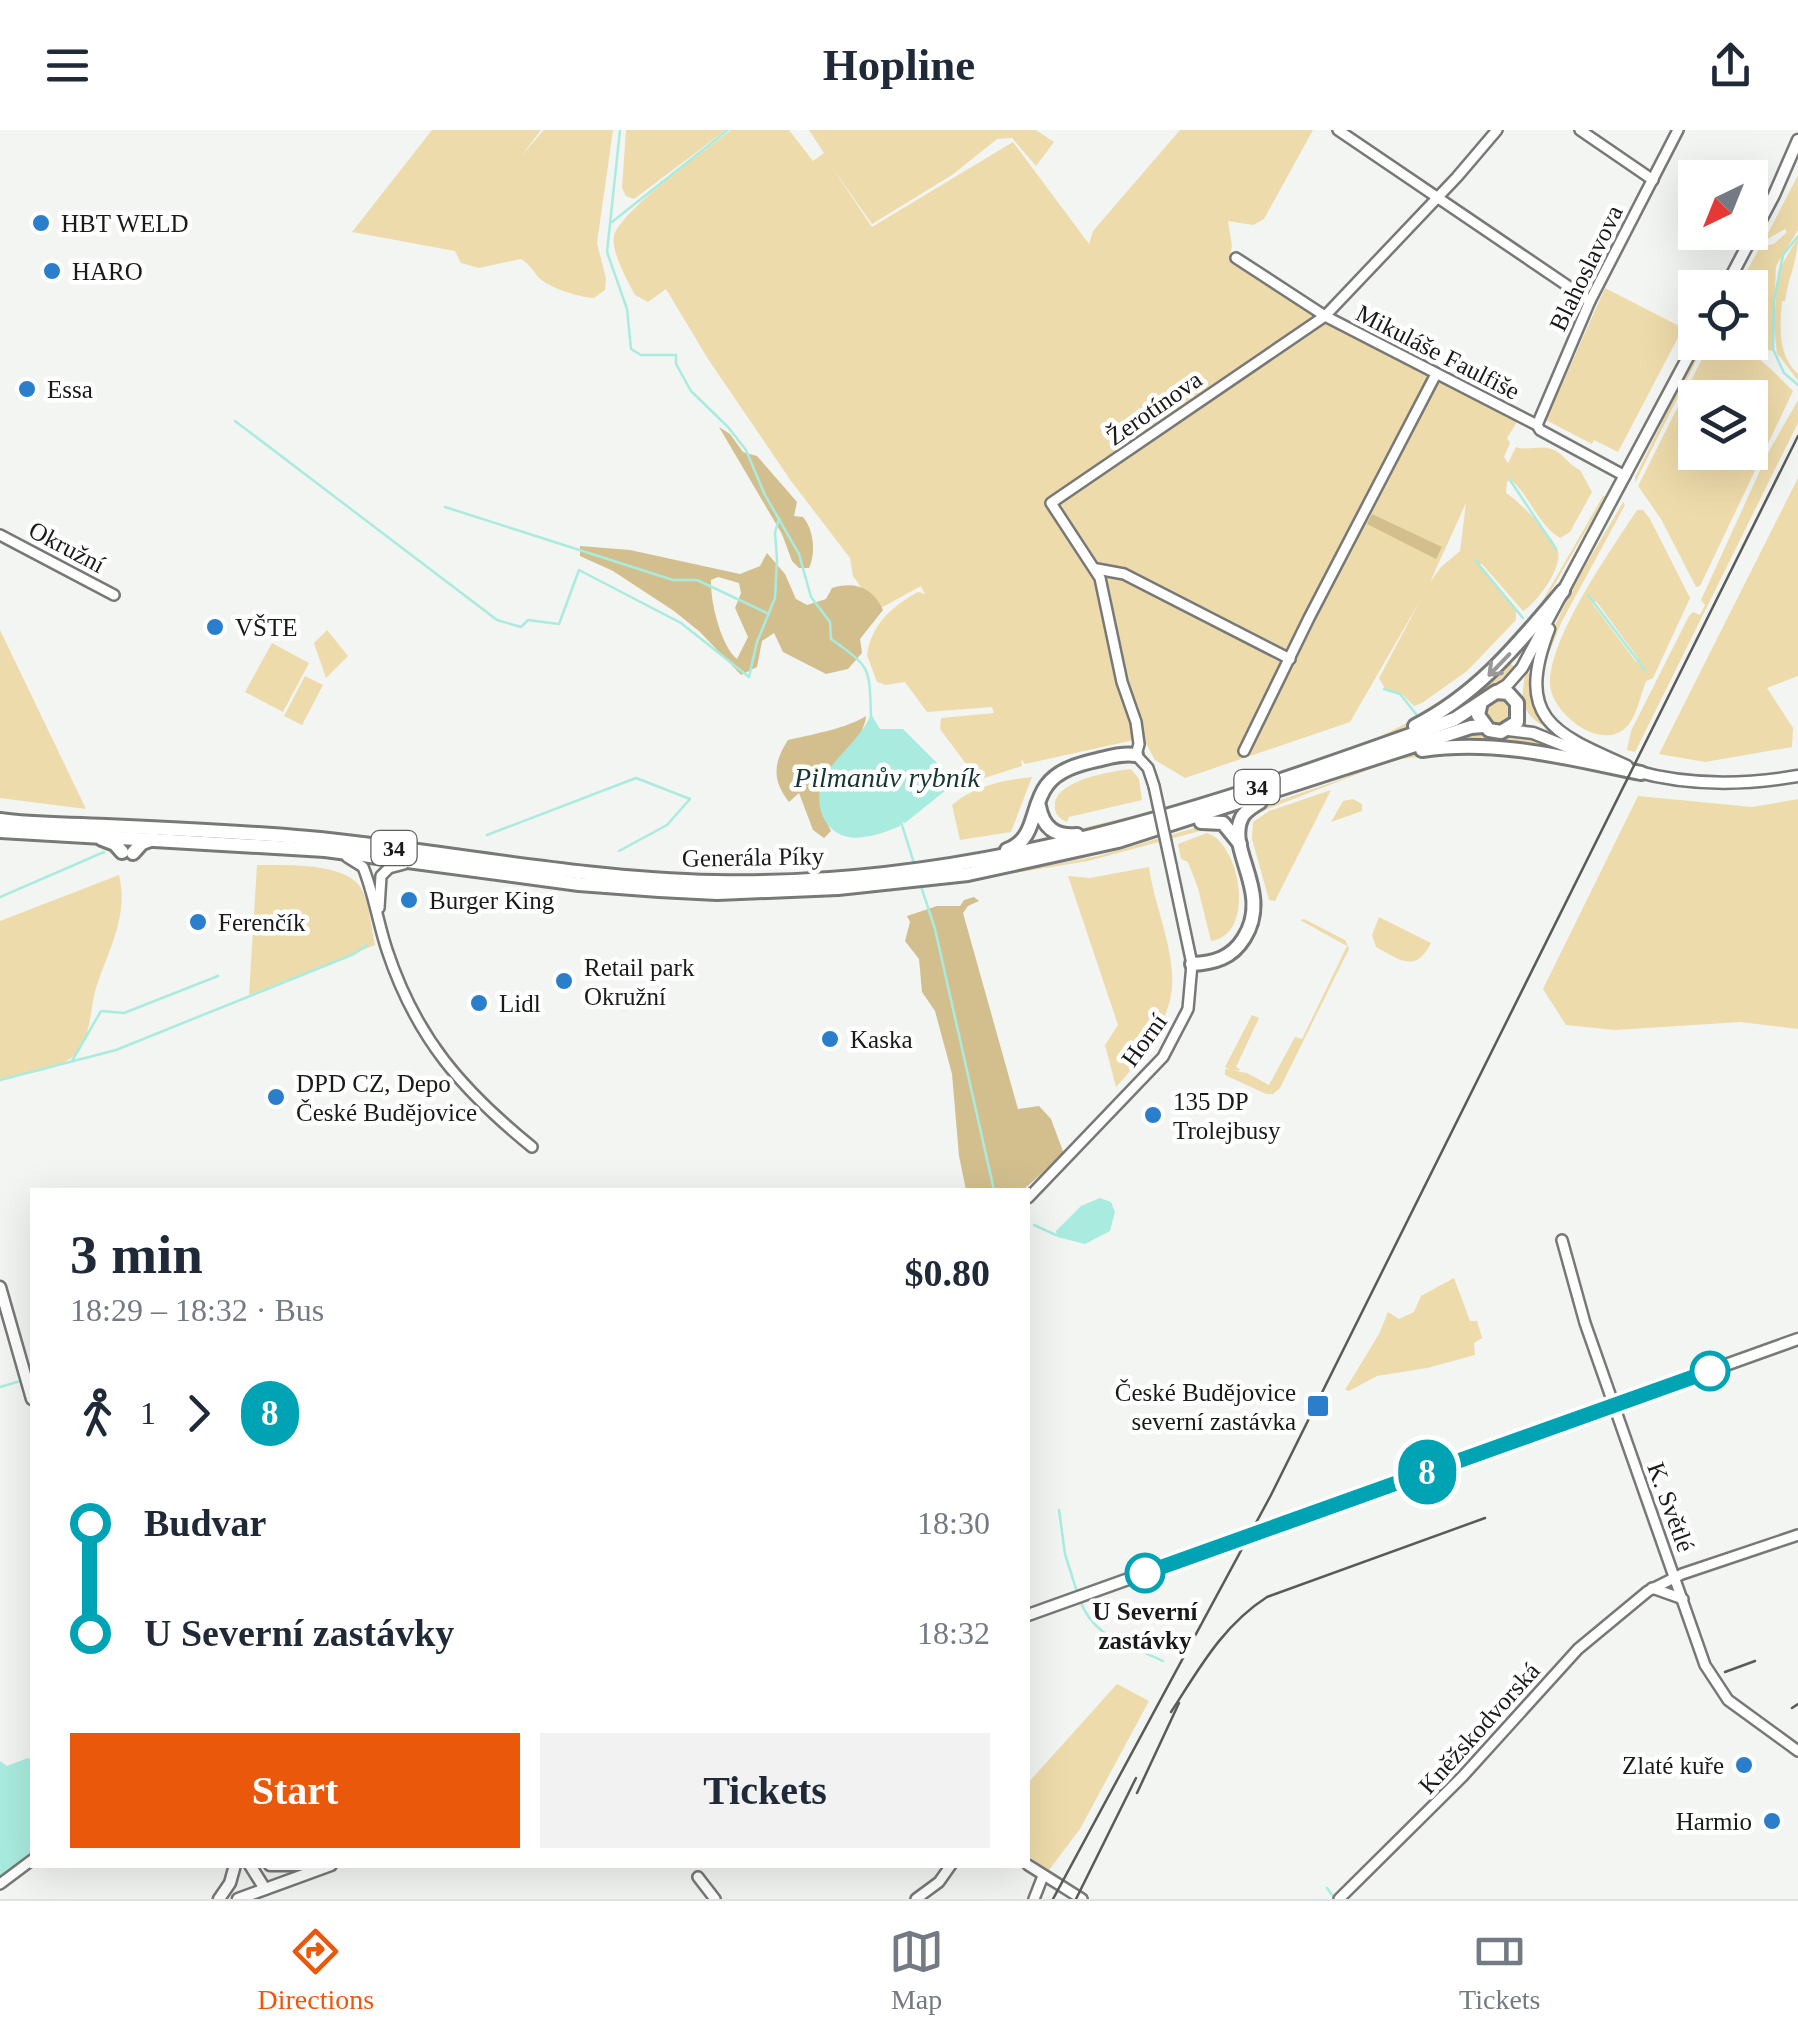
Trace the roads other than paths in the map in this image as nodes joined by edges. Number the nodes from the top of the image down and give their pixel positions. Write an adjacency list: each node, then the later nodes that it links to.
1 (1338, 130): 7 (street)
2 (1497, 130): 7 (street, Žerotínova)
3 (1580, 130): 6 (street)
4 (1678, 130): 6 (street, Blahoslavova)
5 (1798, 140): 9 (main road)
6 (1652, 180): 10 (street, Blahoslavova)
7 (1436, 198): 10 (street); 11 (street, Žerotínova)
8 (1236, 258): 11 (street, Mikuláše Faulfiše)
9 (1734, 270)
10 (1590, 301): 14 (street, Blahoslavova)
11 (1324, 316): 13 (street, Mikuláše Faulfiše); 17 (street, Žerotínova)
12 (1686, 360): 15 (main road)
13 (1436, 374): 14 (street, Mikuláše Faulfiše); 20 (street)
14 (1537, 425): 15 (street, Mikuláše Faulfiše)
15 (1625, 476): 18 (main road)
16 (0, 535): 19 (street, Okružní)
17 (1097, 570): 20 (street); 30 (street, Žerotínova)
18 (1563, 591): 21 (main road); 29 (highway, one-way to 29); 31 (main road)
19 (114, 595)
20 (1290, 660): 28 (street)
21 (1522, 668): 22 (main road); 24 (main road)
22 (1496, 692): 23 (highway, 34); 24 (highway, 34)
23 (1481, 702): 25 (highway); 29 (highway, Generála Píky / 34)
24 (1518, 706): 26 (highway); 27 (main road, 34)
25 (1484, 726): 26 (highway, 34); 29 (highway, Generála Píky / 34)
26 (1508, 730): 27 (main road, 34)
27 (1568, 746): 31 (main road, 34)
28 (1244, 751)
29 (1377, 752): 31 (highway, 34); 33 (highway, Generála Píky / 34); 38 (highway, Generála Píky / 34)
30 (1136, 756): 34 (highway); 45 (street, Žerotínova, bridge)
31 (1641, 772): 32 (main road, 34)
32 (1798, 776)
33 (1280, 791): 36 (highway, Generála Píky / 34); 41 (highway)
34 (1038, 804): 38 (highway); 44 (highway)
35 (0, 820): 47 (highway, Generála Píky / 34)
36 (1159, 830): 41 (highway); 46 (highway, Generála Píky / 34)
37 (0, 831): 39 (highway, Generála Píky / 34)
38 (1116, 832): 44 (highway, Generála Píky / 34)
39 (90, 834): 40 (highway, Generála Píky / 34); 40 (highway)
40 (155, 838): 42 (highway, Generála Píky / 34)
41 (1241, 846): 49 (highway)
42 (325, 850): 43 (highway, Generála Píky / 34); 48 (street)
43 (418, 861): 47 (highway, Generála Píky / 34); 48 (street)
44 (982, 861): 46 (highway, Generála Píky / 34)
45 (1171, 865): 49 (street, Horní)
46 (934, 874): 47 (highway, Generála Píky / 34)
47 (895, 878)
48 (379, 920): 50 (street)
49 (1192, 964): 51 (street, Horní)
50 (532, 1147)
51 (1030, 1196)
52 (1562, 1240): 56 (street, K. Světlé)
53 (0, 1287): 55 (main road)
54 (1798, 1339): 56 (main road)
55 (30, 1391)
56 (1614, 1404): 58 (street, K. Světlé); 61 (main road)
57 (1798, 1535): 58 (street, Kněžskodvorská)
58 (1674, 1577): 59 (street, Kněžskodvorská); 60 (street, K. Světlé)
59 (1652, 1588): 60 (street); 73 (street, Kněžskodvorská)
60 (1683, 1599): 62 (street, K. Světlé)
61 (1030, 1614)
62 (1798, 1751)
63 (30, 1862): 71 (street)
64 (1030, 1866): 70 (street)
65 (234, 1868): 74 (main road)
66 (252, 1868): 72 (main road)
67 (324, 1868): 72 (main road)
68 (949, 1868): 77 (street)
69 (698, 1876): 76 (street)
70 (1043, 1876): 78 (street); 79 (street)
71 (0, 1884)
72 (268, 1894): 75 (main road)
73 (1344, 1897)
74 (219, 1899)
75 (238, 1899)
76 (715, 1899)
77 (916, 1899)
78 (1034, 1899)
79 (1082, 1899)

